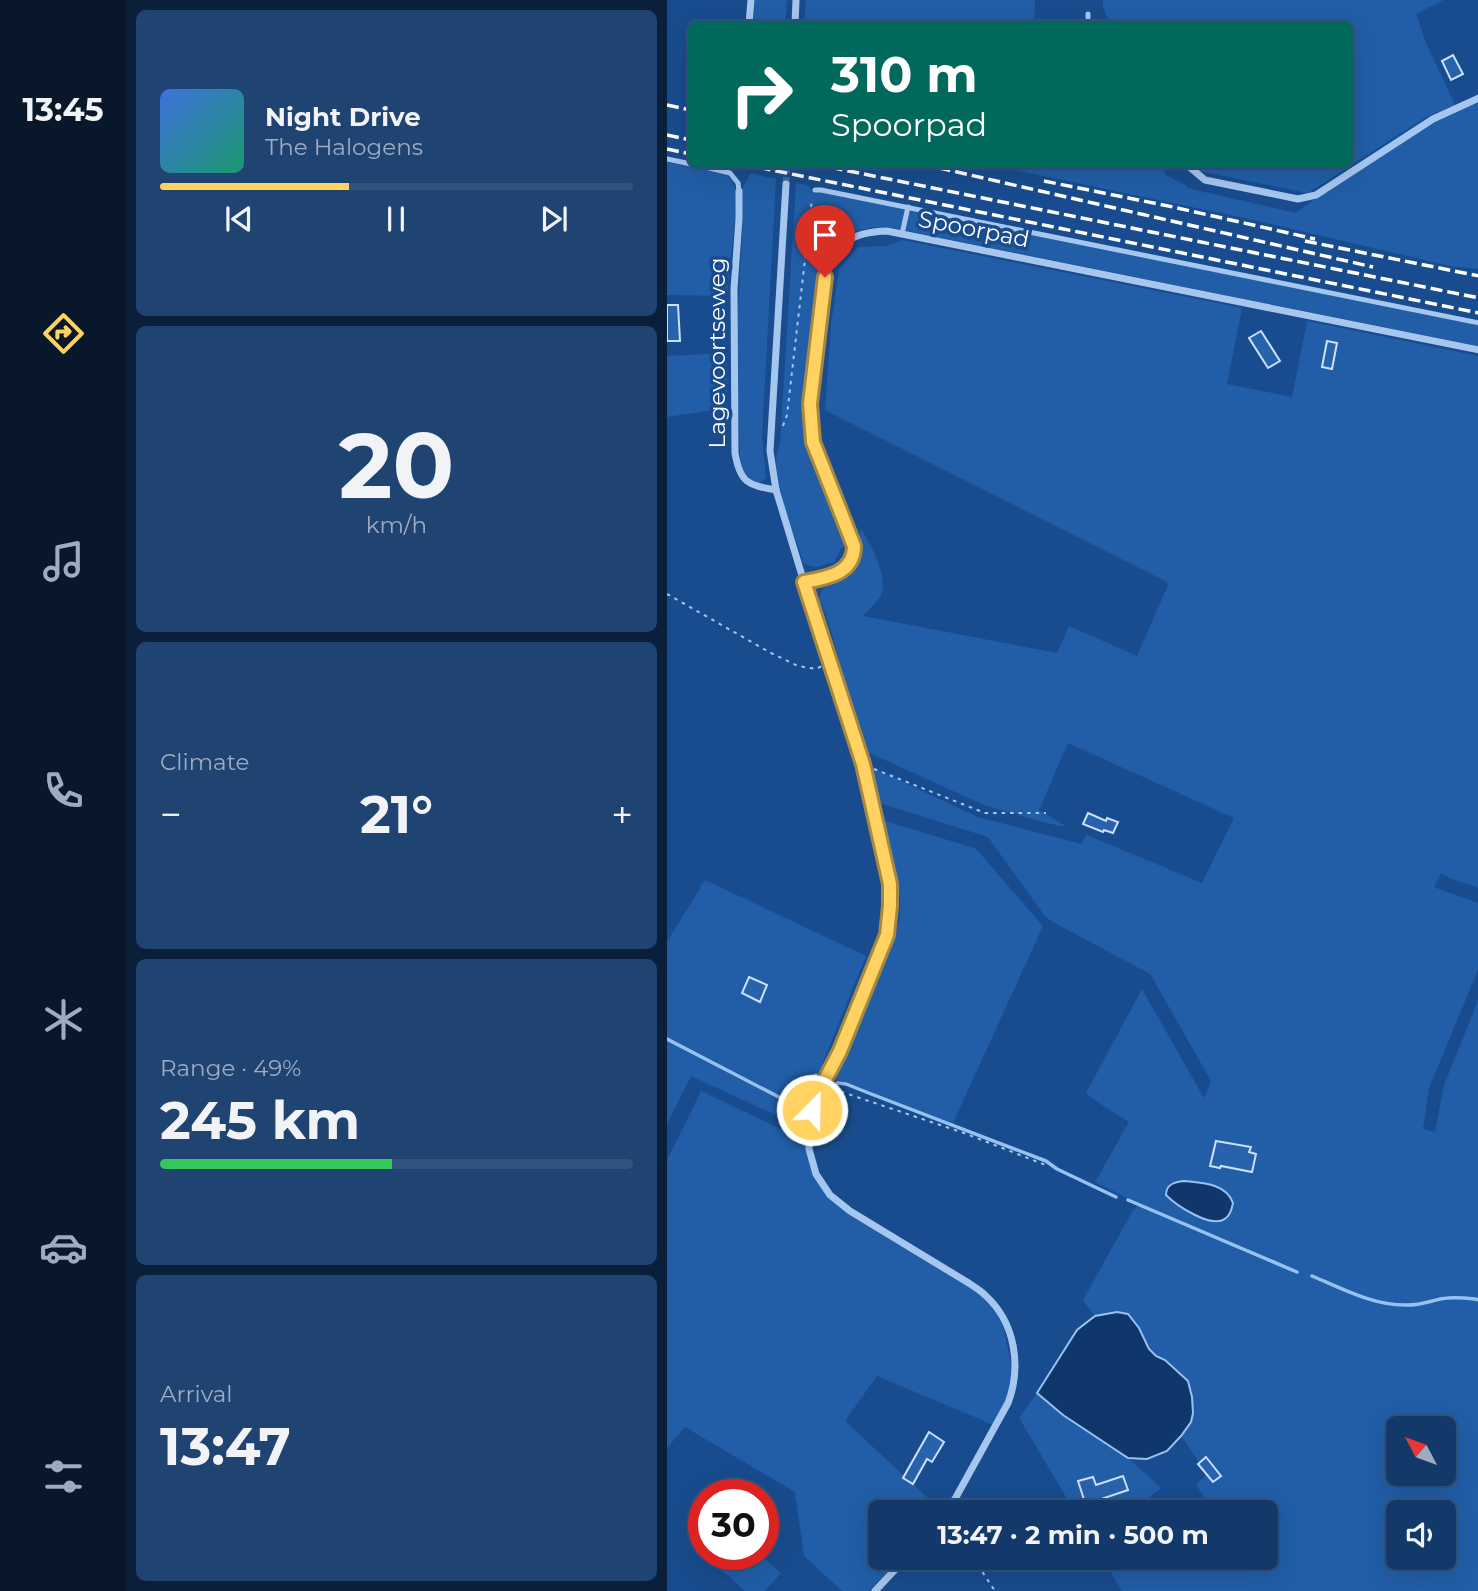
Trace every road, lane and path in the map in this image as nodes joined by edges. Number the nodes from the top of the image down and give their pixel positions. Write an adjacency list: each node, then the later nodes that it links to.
1 (751, 0): 4 (street)
2 (796, 0): 5 (street)
3 (1088, 14): 6 (lane)
4 (749, 21)
5 (795, 21)
6 (1088, 21)
7 (1478, 98): 11 (street)
8 (667, 159): 9 (lane)
9 (688, 163)
10 (709, 168): 14 (lane)
11 (1191, 168)
12 (786, 184): 20 (street)
13 (815, 190): 16 (lane)
14 (739, 191): 21 (street, Lagevoortseweg)
15 (812, 198): 20 (path)
16 (908, 207): 17 (lane); 18 (lane)
17 (902, 234): 19 (street, Spoorpad); 22 (street, Spoorpad)
18 (1478, 323)
19 (1478, 350)
20 (772, 427): 21 (street)
21 (776, 489): 22 (street)
22 (804, 582): 24 (street)
23 (667, 594): 24 (path)
24 (831, 662): 25 (street)
25 (863, 764): 26 (path); 27 (street)
26 (1046, 813)
27 (822, 1086): 28 (path); 29 (street)
28 (1048, 1166)
29 (954, 1500)
30 (895, 1570): 32 (street)
31 (981, 1570): 33 (path)
32 (875, 1591)
33 (995, 1591)

